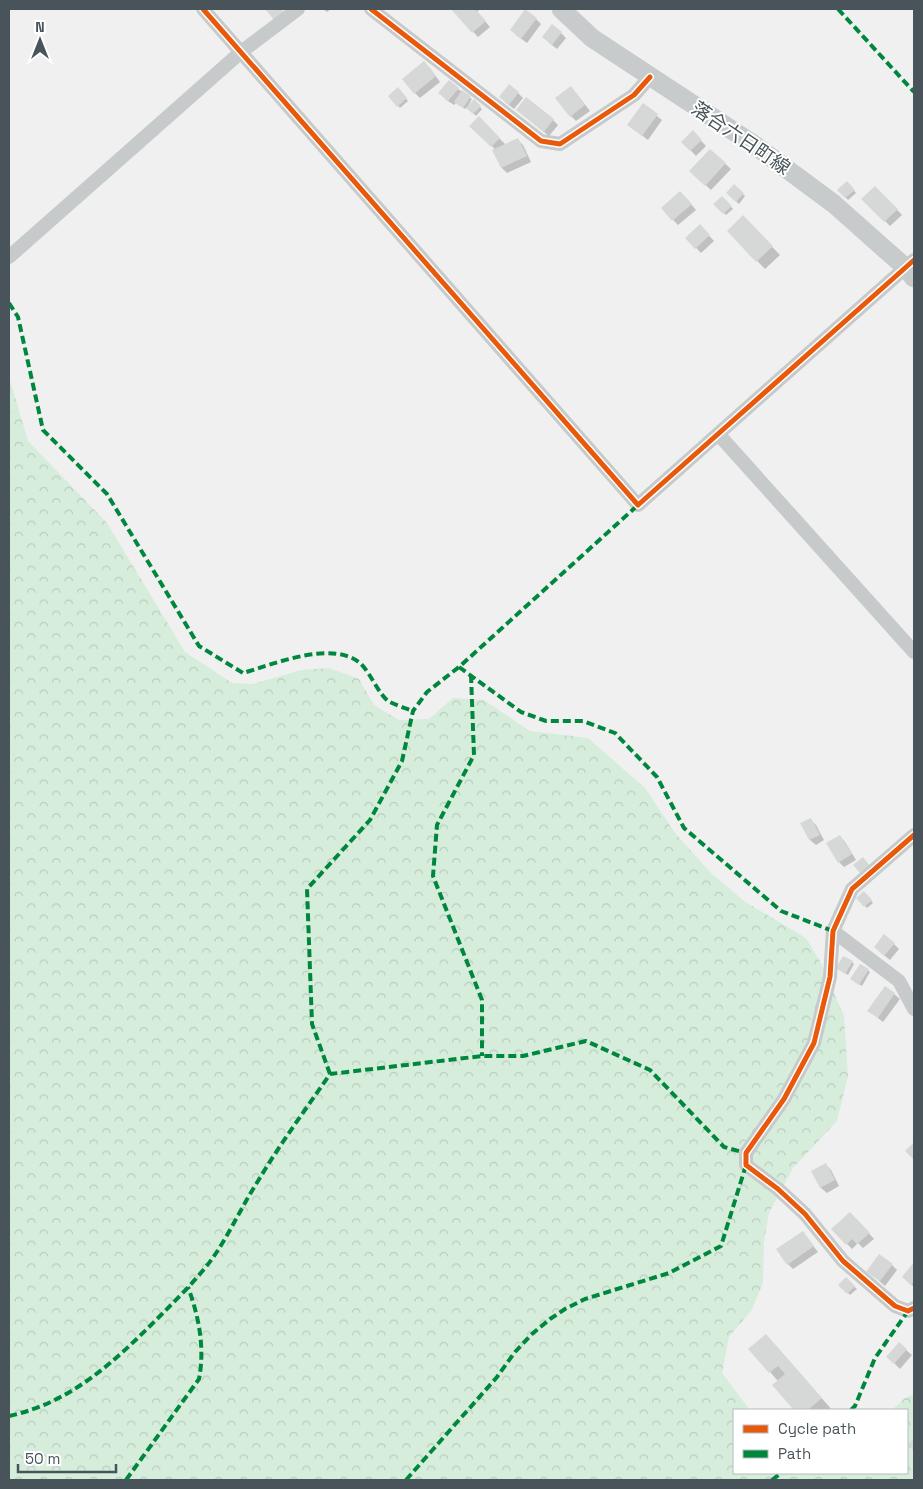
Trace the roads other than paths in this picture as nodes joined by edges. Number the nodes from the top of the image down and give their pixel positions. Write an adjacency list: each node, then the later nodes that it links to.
1 (203, 9): 5 (street)
2 (298, 9): 5 (street)
3 (371, 9): 6 (street)
4 (560, 9): 6 (main road, 落合六日町線)
5 (241, 52): 7 (street); 9 (street)
6 (650, 77): 8 (main road, 落合六日町線)
7 (9, 257)
8 (911, 269): 9 (street)
9 (719, 434): 10 (street)
10 (914, 652)
11 (914, 835): 12 (street)
12 (833, 931): 13 (street); 14 (street)
13 (914, 1008)
14 (914, 1308)

